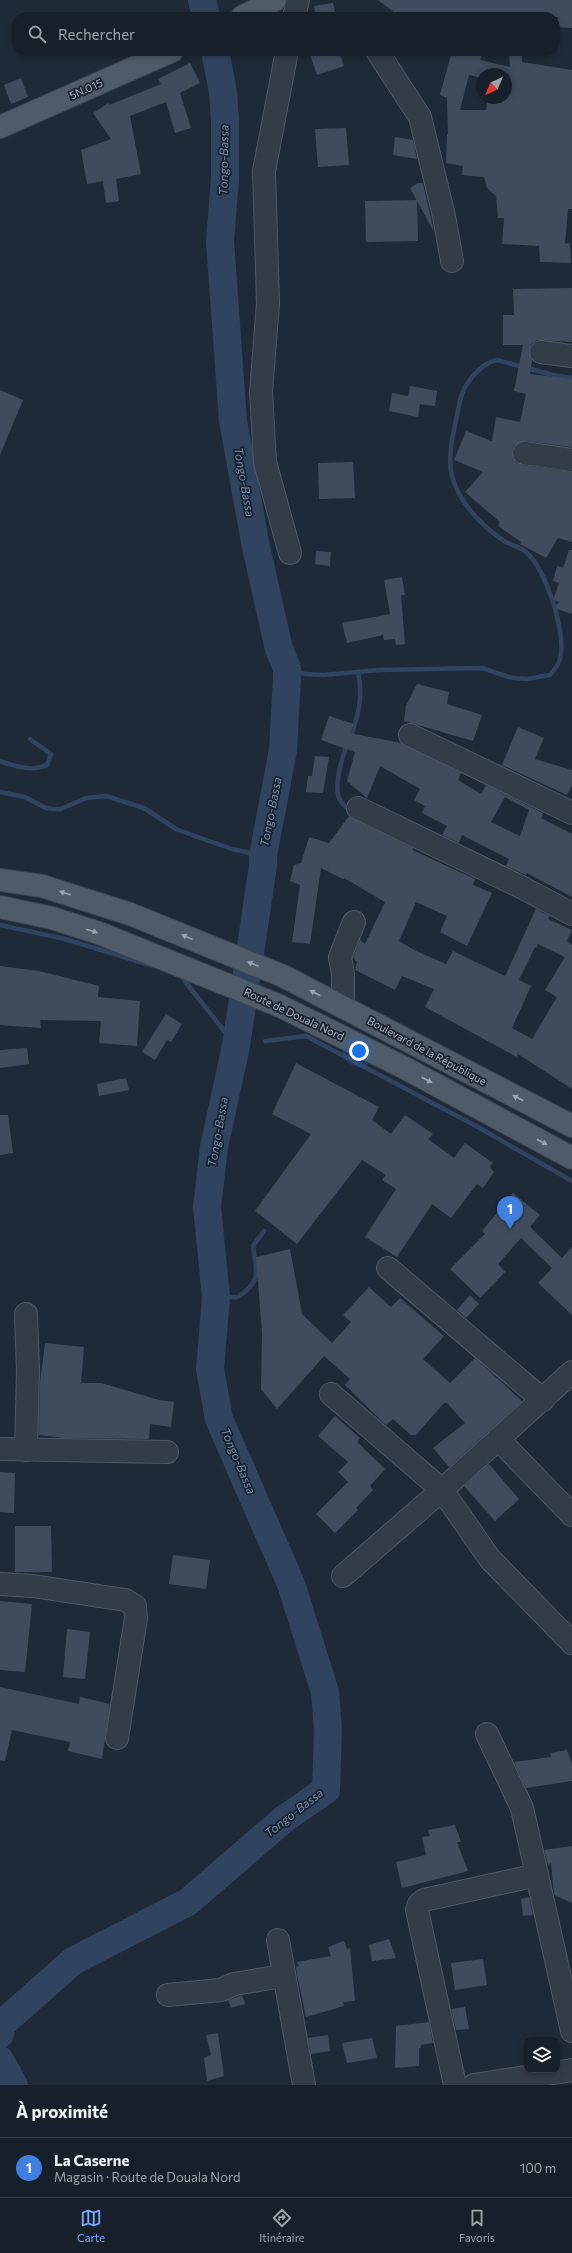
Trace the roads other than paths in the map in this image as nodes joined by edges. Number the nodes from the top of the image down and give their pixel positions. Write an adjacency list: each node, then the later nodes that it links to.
1 (275, 0): 3 (main road)
2 (298, 0): 4 (street)
3 (252, 12)
4 (295, 12)
5 (161, 56): 8 (main road, 5N.015)
6 (286, 56): 14 (street)
7 (380, 56): 9 (street)
8 (0, 127)
9 (452, 261)
10 (541, 352): 11 (street)
11 (572, 356)
12 (524, 453): 13 (street)
13 (572, 460)
14 (290, 553)
15 (410, 735): 17 (street)
16 (358, 808): 20 (street)
17 (572, 814)
18 (0, 880): 22 (main road, Boulevard de la République, one-way to 18)
19 (0, 907): 24 (main road, Route de Douala Nord, one-way to 24)
20 (572, 914)
21 (354, 922): 22 (street)
22 (343, 1007): 23 (main road, Boulevard de la République)
23 (413, 1044): 24 (main road); 25 (main road, Boulevard de la République, one-way to 23)
24 (401, 1066): 26 (main road, Route de Douala Nord, one-way to 26)
25 (572, 1126)
26 (572, 1158)
27 (388, 1268): 31 (street)
28 (26, 1314): 34 (street)
29 (572, 1372): 31 (street)
30 (331, 1394): 36 (street)
31 (543, 1400): 32 (street)
32 (498, 1439): 36 (street); 37 (street)
33 (0, 1449): 34 (street)
34 (26, 1450): 35 (street)
35 (167, 1452)
36 (442, 1490): 38 (street); 40 (street)
37 (572, 1515)
38 (343, 1576)
39 (0, 1584): 42 (street)
40 (572, 1643)
41 (487, 1734): 43 (street)
42 (117, 1738)
43 (537, 1875): 47 (street); 50 (street)
44 (278, 1940): 45 (street)
45 (283, 1976): 46 (street); 49 (street)
46 (168, 1995)
47 (572, 2031)
48 (559, 2076): 51 (street)
49 (304, 2085)
50 (455, 2085)
51 (474, 2085)

